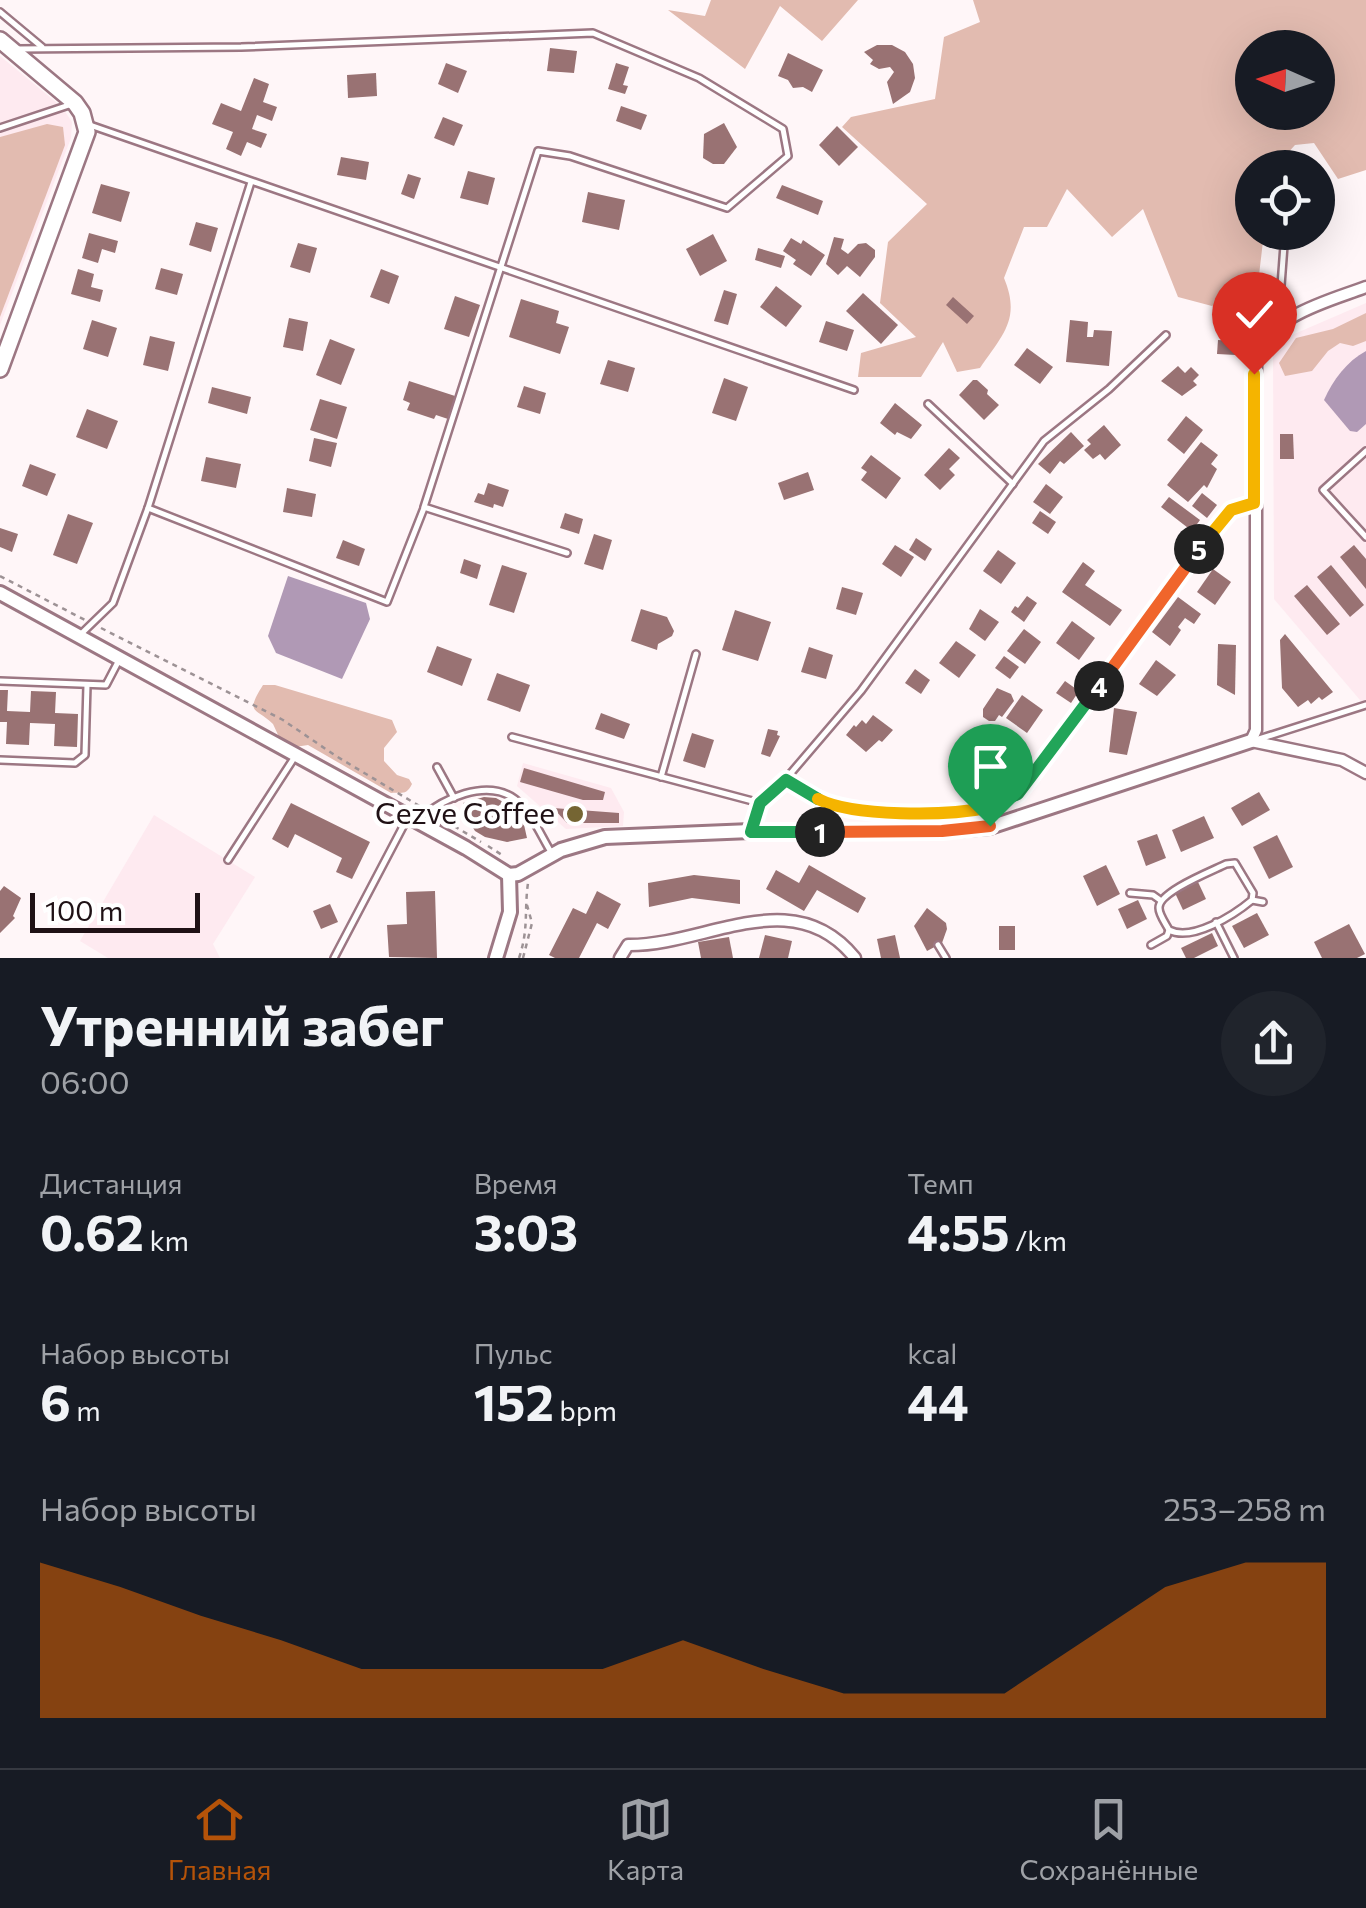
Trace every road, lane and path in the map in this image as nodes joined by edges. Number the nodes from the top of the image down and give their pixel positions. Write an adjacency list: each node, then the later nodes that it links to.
1 (0, 12): 3 (lane)
2 (5, 44): 3 (lane); 4 (main road)
3 (44, 49): 9 (lane)
4 (74, 102): 5 (main road); 6 (lane)
5 (86, 124): 7 (lane); 13 (main road)
6 (0, 128)
7 (250, 182): 9 (lane); 20 (lane)
8 (1284, 250): 11 (lane)
9 (499, 269): 14 (lane); 19 (lane)
10 (1366, 287): 11 (street)
11 (1285, 322): 18 (street)
12 (1166, 335): 17 (lane)
13 (0, 369)
14 (854, 390)
15 (928, 404): 17 (lane)
16 (1366, 451): 21 (lane)
17 (1012, 484): 40 (lane)
18 (1254, 503): 34 (street); 40 (lane)
19 (424, 507): 20 (lane); 22 (lane)
20 (148, 508): 25 (lane)
21 (1366, 538)
22 (567, 552)
23 (0, 576): 25 (path)
24 (0, 593): 26 (street)
25 (93, 624): 26 (lane); 27 (path)
26 (79, 636): 29 (street)
27 (135, 646): 29 (path); 43 (path)
28 (696, 654): 39 (lane)
29 (125, 657): 31 (lane); 35 (street)
30 (0, 681): 31 (lane)
31 (87, 685): 36 (lane)
32 (1366, 705): 34 (lane)
33 (512, 737): 39 (lane)
34 (1250, 741): 38 (street); 45 (street)
35 (296, 755): 44 (street); 48 (lane)
36 (0, 760)
37 (437, 767): 41 (lane)
38 (1366, 772)
39 (661, 777): 42 (lane)
40 (786, 780): 42 (lane)
41 (454, 798): 43 (lane); 46 (lane)
42 (760, 803): 45 (lane)
43 (428, 811): 44 (lane); 47 (path)
44 (413, 819): 49 (street); 59 (lane)
45 (751, 832): 46 (street)
46 (552, 854): 49 (street)
47 (507, 859)
48 (228, 860)
49 (509, 875): 60 (street)
50 (531, 879): 61 (path)
51 (1130, 893): 52 (lane)
52 (1160, 900): 53 (lane); 56 (lane)
53 (1252, 900): 54 (lane); 55 (lane)
54 (1263, 902)
55 (1216, 922): 56 (lane); 65 (lane)
56 (1169, 930): 58 (lane)
57 (938, 945): 64 (lane)
58 (1151, 945)
59 (334, 958)
60 (496, 958)
61 (521, 958)
62 (620, 958): 63 (street)
63 (855, 958)
64 (946, 958)
65 (1234, 958)

